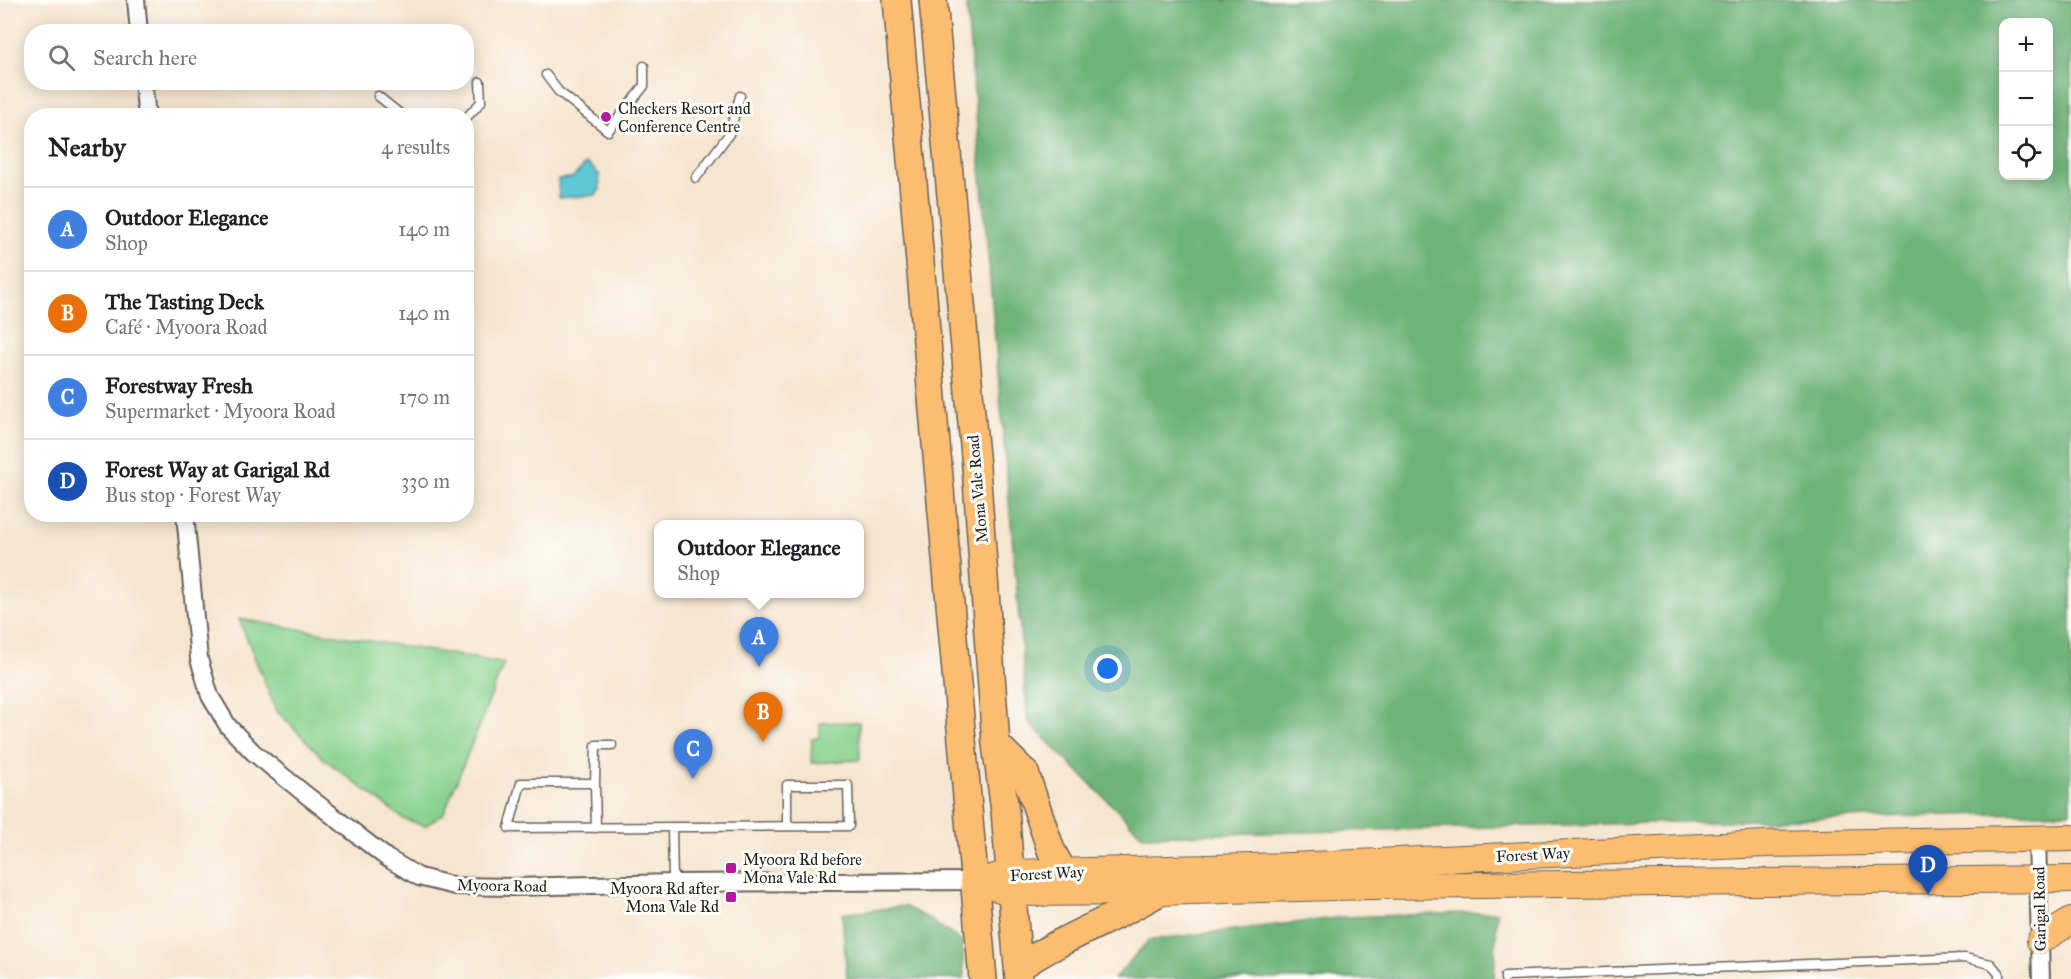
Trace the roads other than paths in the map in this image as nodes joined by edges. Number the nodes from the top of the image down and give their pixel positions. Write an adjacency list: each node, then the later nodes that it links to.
1 (136, 0): 4 (street)
2 (897, 0): 27 (highway)
3 (933, 0): 16 (highway, Mona Vale Road)
4 (138, 24)
5 (644, 66): 6 (lane)
6 (546, 75)
7 (480, 82): 13 (lane)
8 (145, 90): 11 (street)
9 (378, 96): 12 (lane)
10 (740, 96): 14 (lane)
11 (146, 108)
12 (393, 108)
13 (474, 109)
14 (696, 178)
15 (185, 522): 28 (street, Myoora Road)
16 (996, 744): 24 (highway); 29 (highway, Mona Vale Road)
17 (612, 745): 18 (lane)
18 (595, 783): 21 (lane); 21 (lane)
19 (787, 826): 19 (lane); 20 (lane)
20 (672, 827): 21 (lane); 28 (lane)
21 (596, 828)
22 (2071, 838): 23 (main road, Forest Way)
23 (2037, 839): 24 (main road, Forest Way); 26 (street, Garigal Road)
24 (1063, 872): 29 (main road, Forest Way)
25 (2071, 879): 26 (main road, Forest Way)
26 (2038, 880): 30 (main road, Forest Way); 32 (street, Garigal Road)
27 (976, 881): 28 (street, Myoora Road); 29 (main road, Forest Way); 34 (highway)
28 (673, 883)
29 (1011, 883): 30 (main road, Forest Way); 33 (highway, Mona Vale Road)
30 (1159, 892): 33 (highway)
31 (2071, 921): 32 (main road)
32 (2040, 941): 37 (street, Garigal Road)
33 (1019, 973)
34 (983, 979)
35 (1504, 979): 36 (lane)
36 (1999, 979)
37 (2041, 979)

